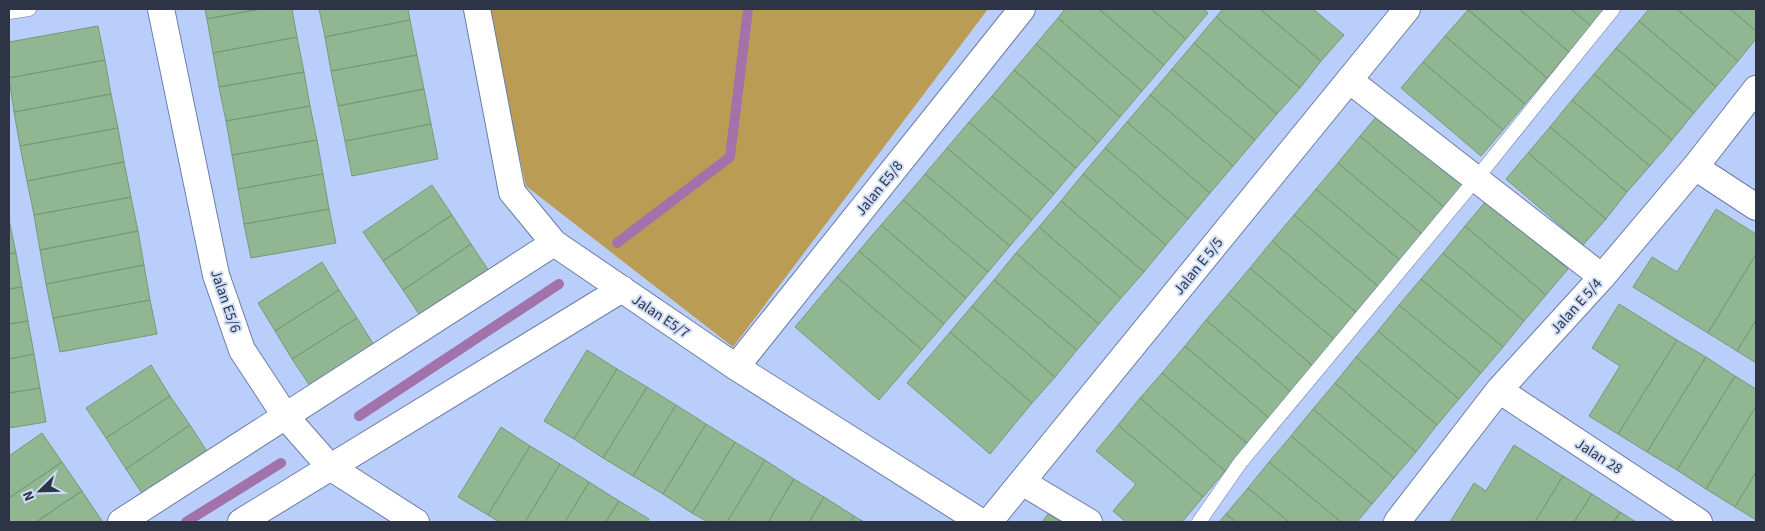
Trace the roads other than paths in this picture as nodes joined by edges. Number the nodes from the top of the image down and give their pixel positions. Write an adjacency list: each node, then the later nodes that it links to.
1 (29, 9): 7 (lane)
2 (161, 9): 18 (street, Jalan E5/6)
3 (477, 9): 13 (street, Jalan E5/7)
4 (1022, 9): 16 (street, Jalan E5/8)
5 (1407, 9): 8 (street, Jalan E 5/5)
6 (1613, 9): 11 (lane)
7 (9, 12)
8 (1349, 80): 11 (street); 20 (street, Jalan E 5/5)
9 (1756, 89): 10 (street, Jalan E 5/4)
10 (1694, 168): 12 (street); 14 (street, Jalan E 5/4)
11 (1476, 179): 14 (street); 27 (lane)
12 (1756, 207)
13 (554, 243): 15 (street, Jalan E5/7); 18 (street)
14 (1602, 277): 17 (street, Jalan E 5/4)
15 (622, 289): 16 (street, Jalan E5/7); 19 (street)
16 (736, 367): 24 (street, Jalan E5/7)
17 (1499, 390): 28 (street, Jalan E 5/4); 29 (street, Jalan 28)
18 (286, 417): 19 (street, Jalan E5/6); 21 (street)
19 (330, 467): 22 (street); 23 (street, Jalan E5/6)
20 (1022, 482): 25 (street, Jalan E 5/5); 26 (street)
21 (120, 522)
22 (241, 522)
23 (416, 522)
24 (981, 522)
25 (989, 522)
26 (1089, 522)
27 (1199, 522)
28 (1397, 522)
29 (1699, 522)

